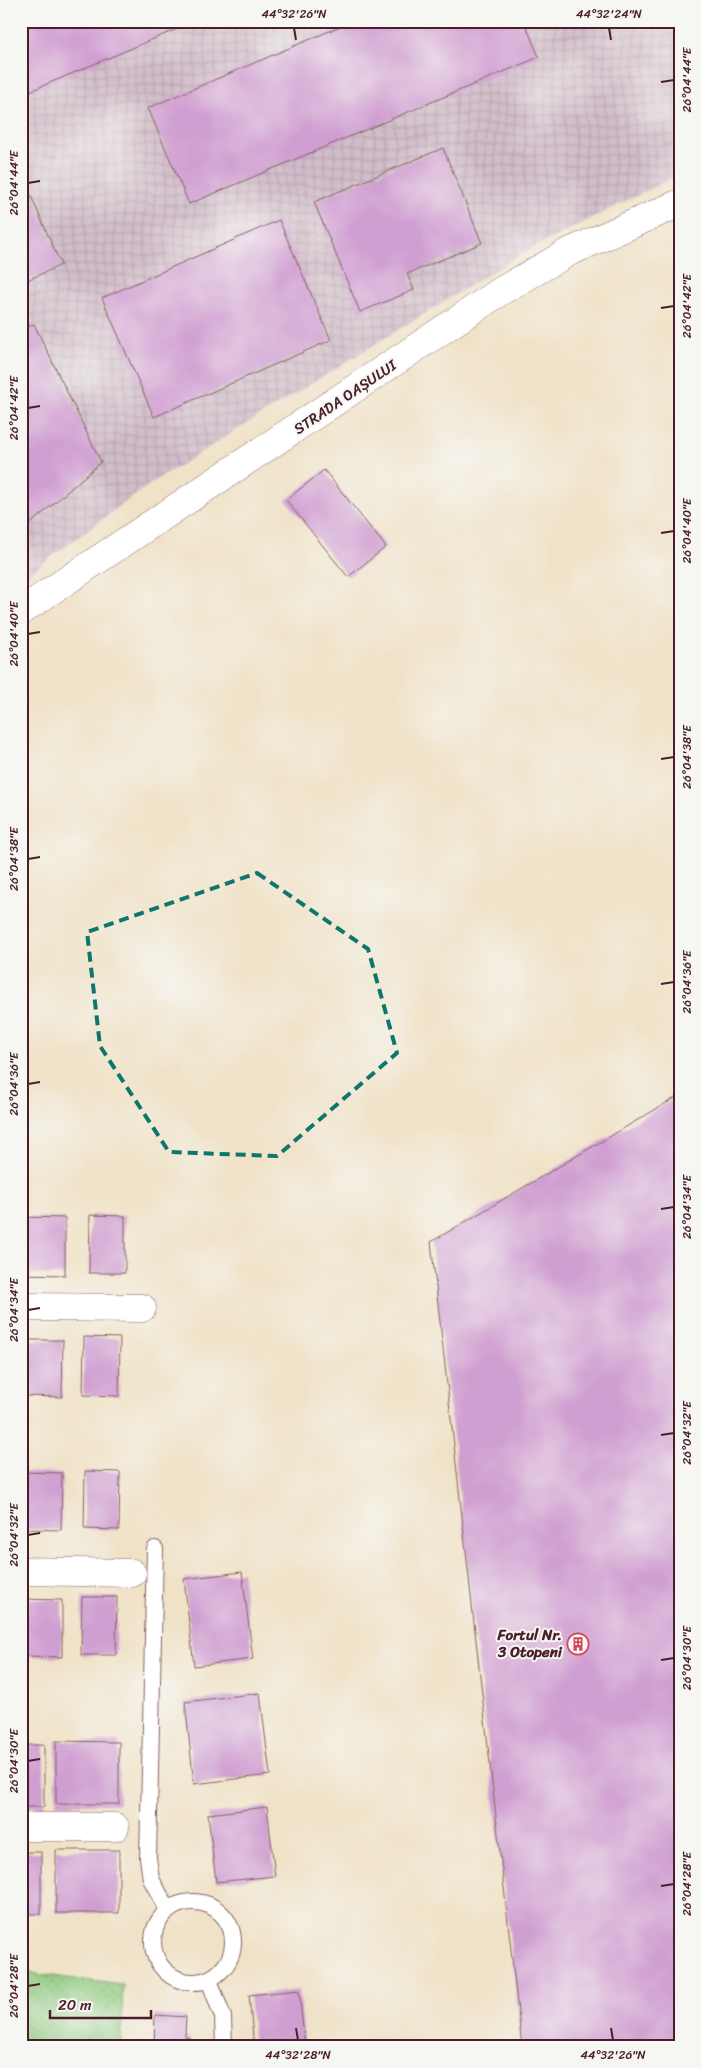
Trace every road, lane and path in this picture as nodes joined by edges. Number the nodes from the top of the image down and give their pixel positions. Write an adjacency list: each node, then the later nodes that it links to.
1 (680, 203): 2 (street, STRADA OAȘULUI)
2 (21, 611)
3 (21, 1308): 4 (street)
4 (142, 1308)
5 (155, 1549): 10 (lane)
6 (21, 1571): 7 (street)
7 (132, 1573)
8 (21, 1827): 9 (street)
9 (115, 1827)
10 (168, 1910): 11 (lane); 11 (lane)
11 (209, 1980): 12 (lane)
12 (224, 2047)

